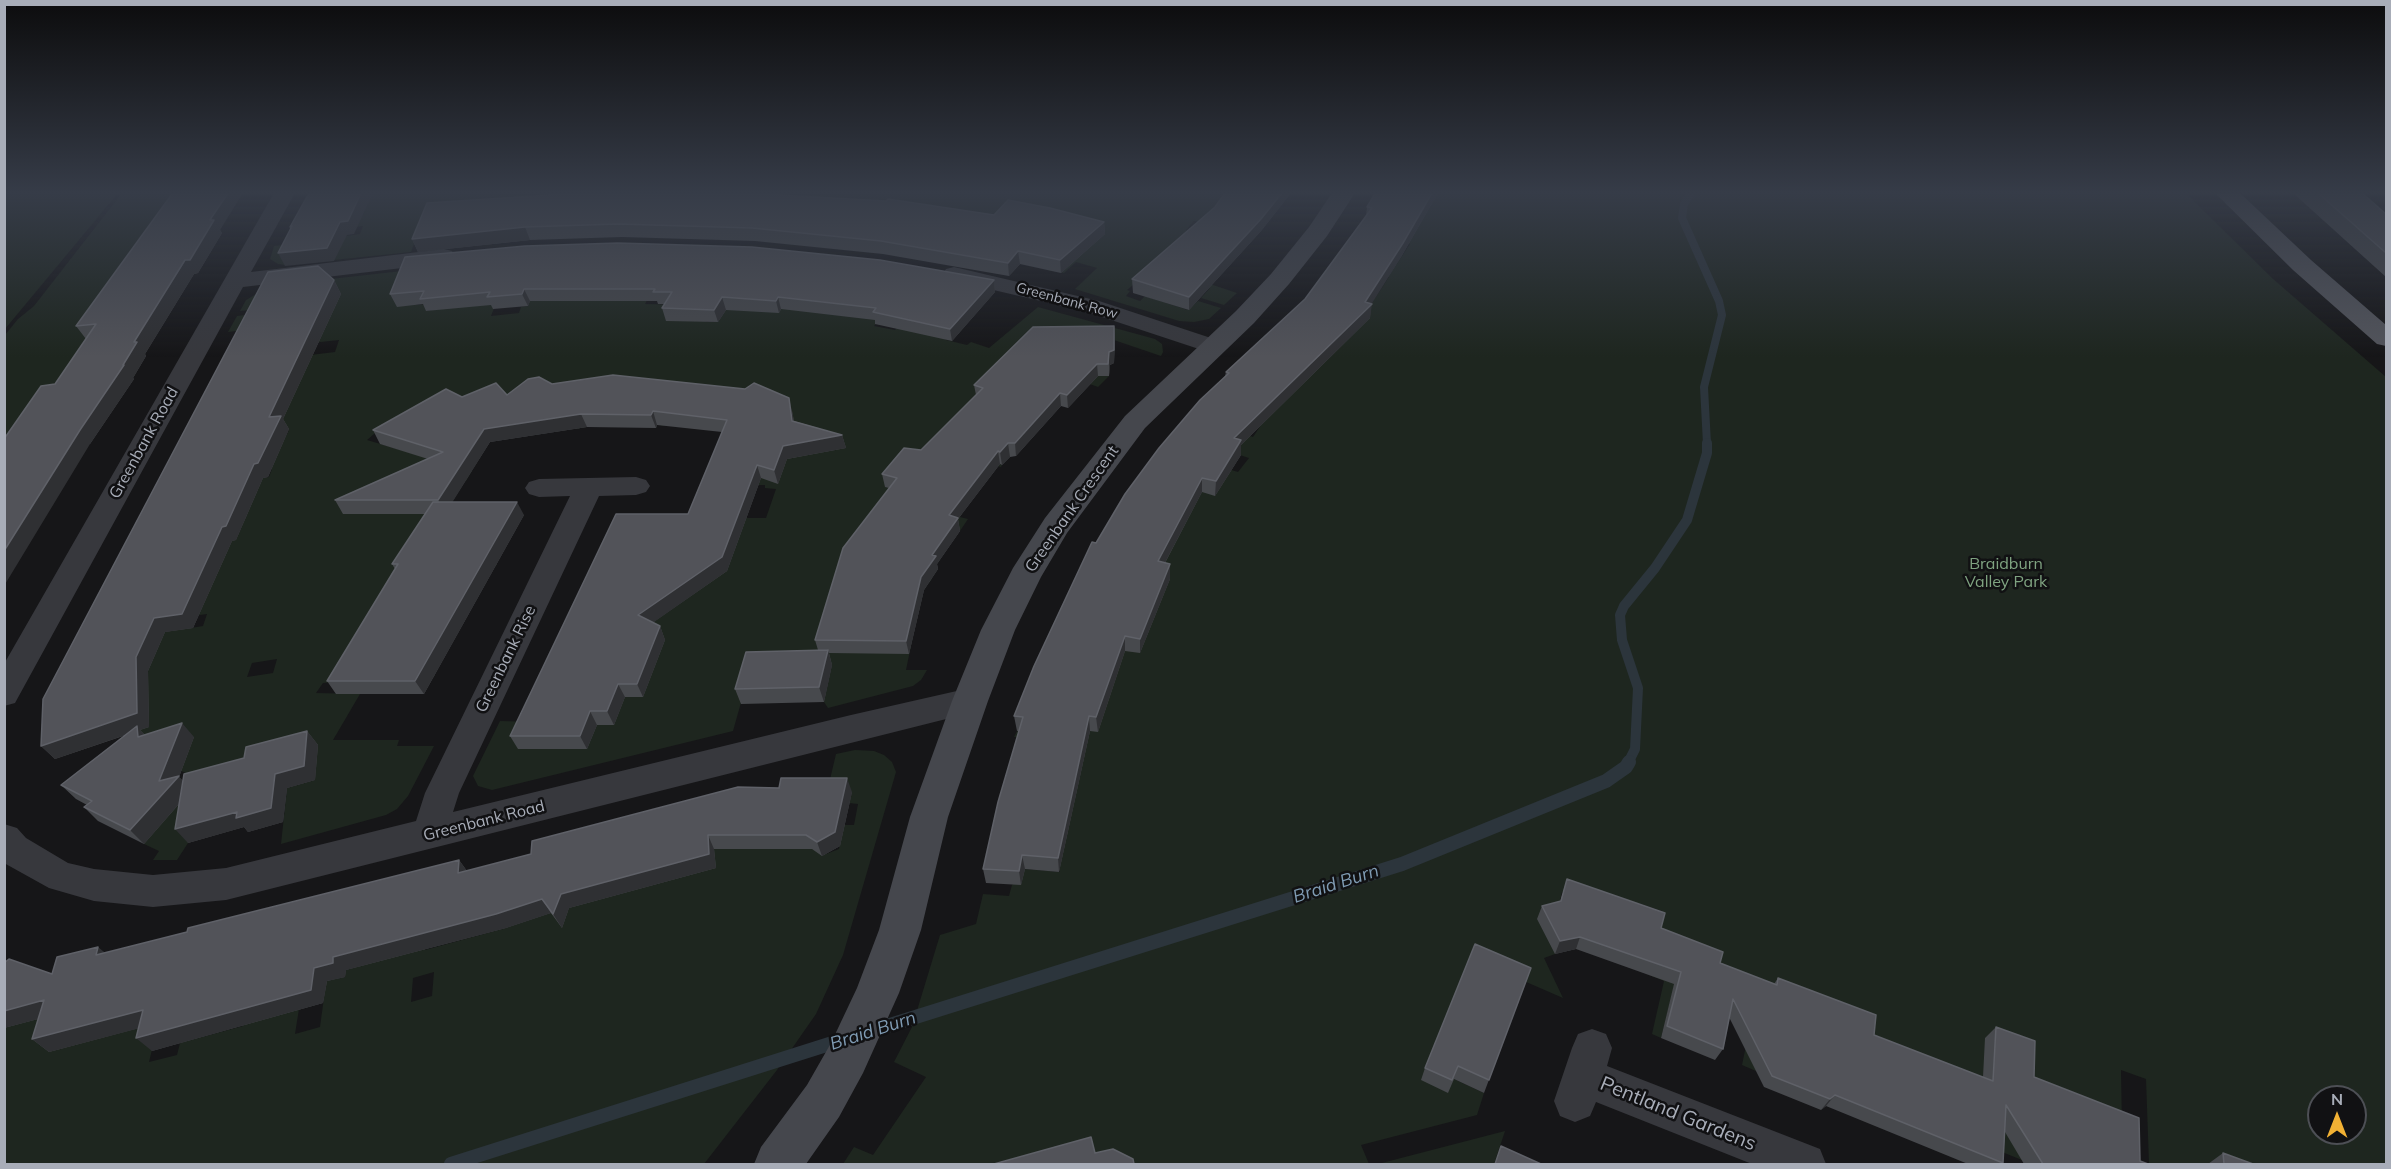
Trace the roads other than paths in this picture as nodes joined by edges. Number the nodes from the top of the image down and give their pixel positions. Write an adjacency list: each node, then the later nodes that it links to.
1 (254, 248): 6 (street, Greenbank Road)
2 (1305, 248): 8 (street, Greenbank Crescent)
3 (2284, 248): 7 (main road)
4 (462, 255): 6 (street)
5 (936, 271): 8 (street, Greenbank Row)
6 (235, 281): 12 (street, Greenbank Road)
7 (2386, 338)
8 (1214, 347): 13 (street, Greenbank Crescent)
9 (636, 486): 10 (street)
10 (589, 487): 11 (street); 14 (street, Greenbank Rise)
11 (540, 488)
12 (4, 694)
13 (970, 701): 14 (street, Greenbank Road); 17 (street, Greenbank Crescent)
14 (432, 834): 15 (street, Greenbank Road)
15 (4, 839)
16 (1584, 1075): 18 (street, Pentland Gardens)
17 (778, 1164)
18 (1805, 1164)

